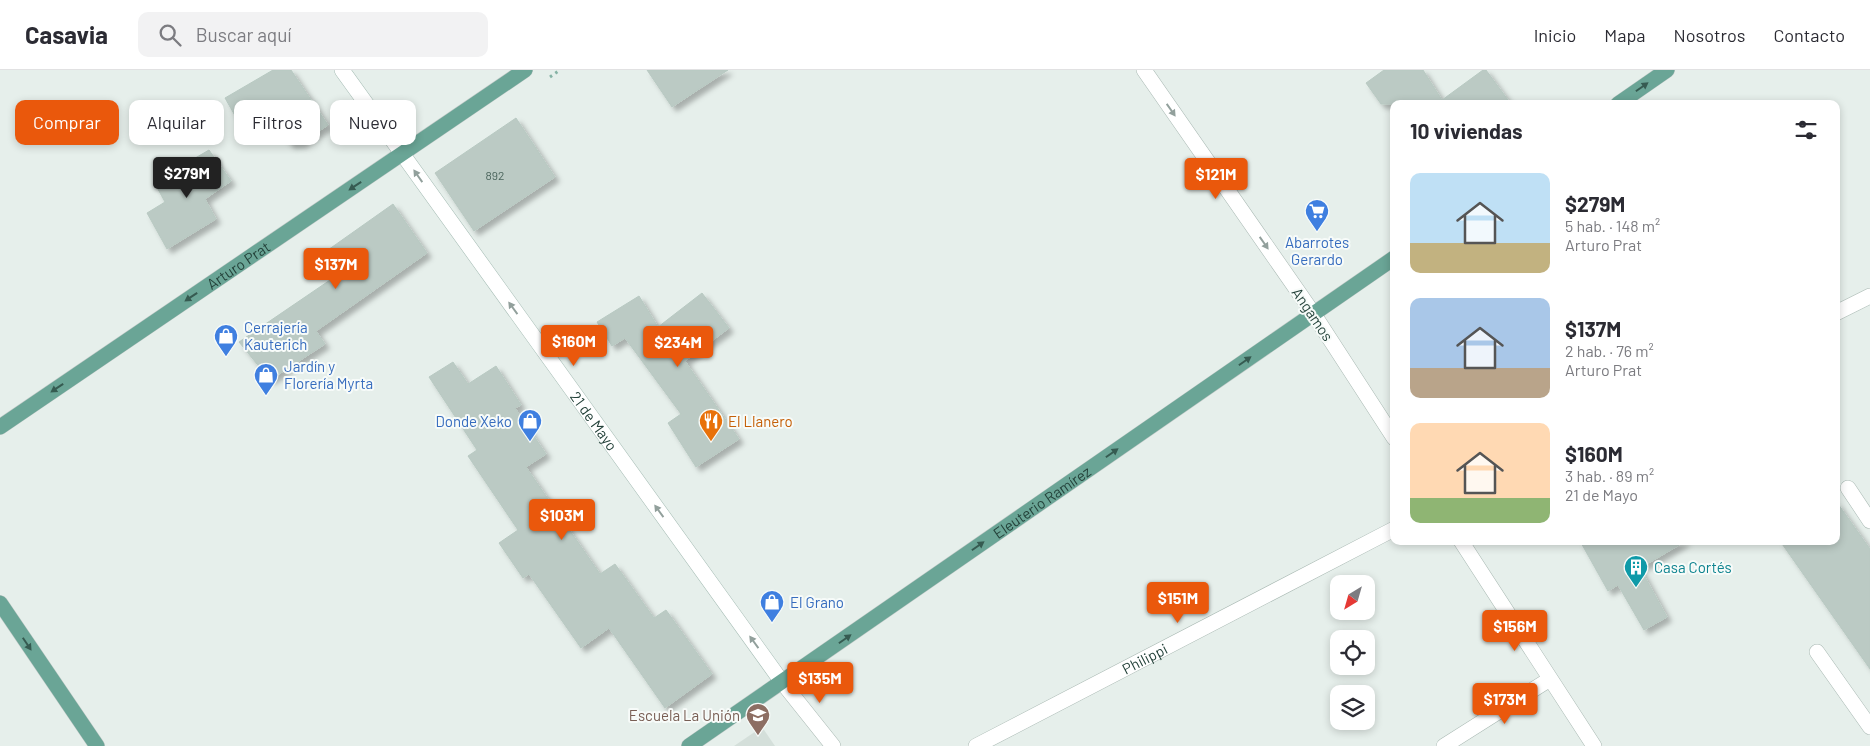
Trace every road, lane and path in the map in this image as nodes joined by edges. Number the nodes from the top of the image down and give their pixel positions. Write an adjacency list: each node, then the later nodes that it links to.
1 (342, 70): 6 (street, 21 de Mayo)
2 (525, 70): 6 (main road, Arturo Prat)
3 (1144, 70): 10 (street, Angamos, one-way to 10)
4 (1667, 70): 5 (main road, one-way to 4)
5 (1624, 100)
6 (402, 154): 11 (main road, Arturo Prat, one-way to 11); 20 (street, 21 de Mayo, one-way to 6)
7 (1390, 261): 10 (main road, Eleuterio Ramírez)
8 (1870, 296): 9 (street)
9 (1840, 311)
10 (1313, 313): 12 (street, Angamos); 20 (main road, Eleuterio Ramírez, one-way to 10)
11 (0, 427)
12 (1390, 432)
13 (1848, 488): 14 (street)
14 (1870, 521)
15 (1390, 531): 25 (street, Philippi)
16 (1464, 545): 19 (street)
17 (0, 603): 22 (main road, one-way to 22)
18 (1817, 652): 21 (street)
19 (1550, 679): 26 (street); 27 (street)
20 (782, 682): 23 (main road, Eleuterio Ramírez); 24 (street, 21 de Mayo)
21 (1870, 727)
22 (97, 746)
23 (690, 746)
24 (833, 746)
25 (976, 746)
26 (1444, 746)
27 (1594, 746)

